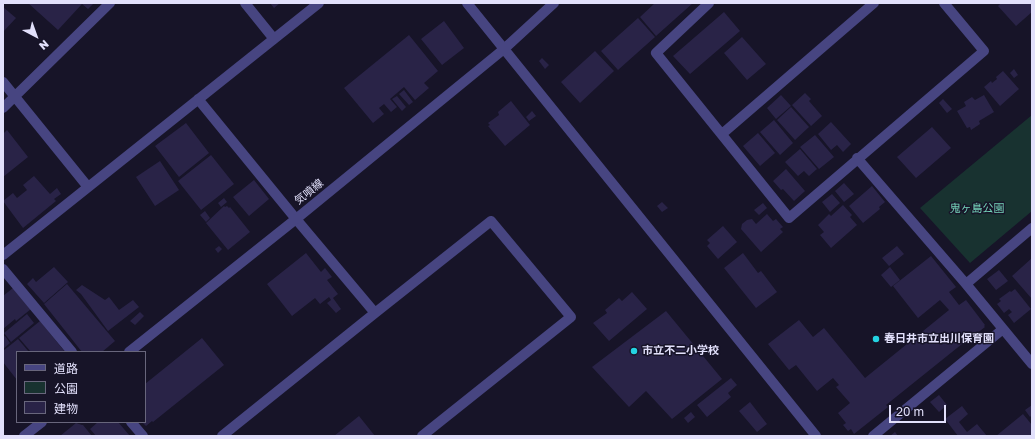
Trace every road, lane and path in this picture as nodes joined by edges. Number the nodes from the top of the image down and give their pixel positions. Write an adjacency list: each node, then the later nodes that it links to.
1 (110, 3): 12 (street)
2 (245, 3): 9 (street)
3 (319, 3): 9 (street)
4 (467, 3): 10 (street)
5 (554, 3): 10 (street, 気噴線)
6 (709, 3): 15 (street)
7 (874, 3): 15 (street)
8 (944, 3): 16 (street)
9 (274, 38): 13 (street)
10 (504, 50): 18 (street, 気噴線); 34 (street)
11 (3, 82): 12 (street)
12 (15, 97): 14 (street); 17 (street)
13 (198, 99): 17 (street); 18 (street)
14 (3, 108)
15 (722, 134): 16 (street)
16 (858, 158): 22 (street)
17 (88, 186): 20 (street)
18 (296, 219): 23 (street); 26 (street, 気噴線)
19 (1032, 228): 22 (street)
20 (3, 254)
21 (3, 269): 25 (street)
22 (966, 284): 24 (street)
23 (375, 312): 32 (street); 33 (street)
24 (1003, 329): 27 (street); 35 (street)
25 (71, 351)
26 (130, 351)
27 (1032, 364)
28 (41, 423): 30 (street)
29 (132, 423): 31 (street)
30 (24, 436)
31 (143, 436)
32 (222, 436)
33 (422, 436)
34 (816, 436)
35 (873, 436)

